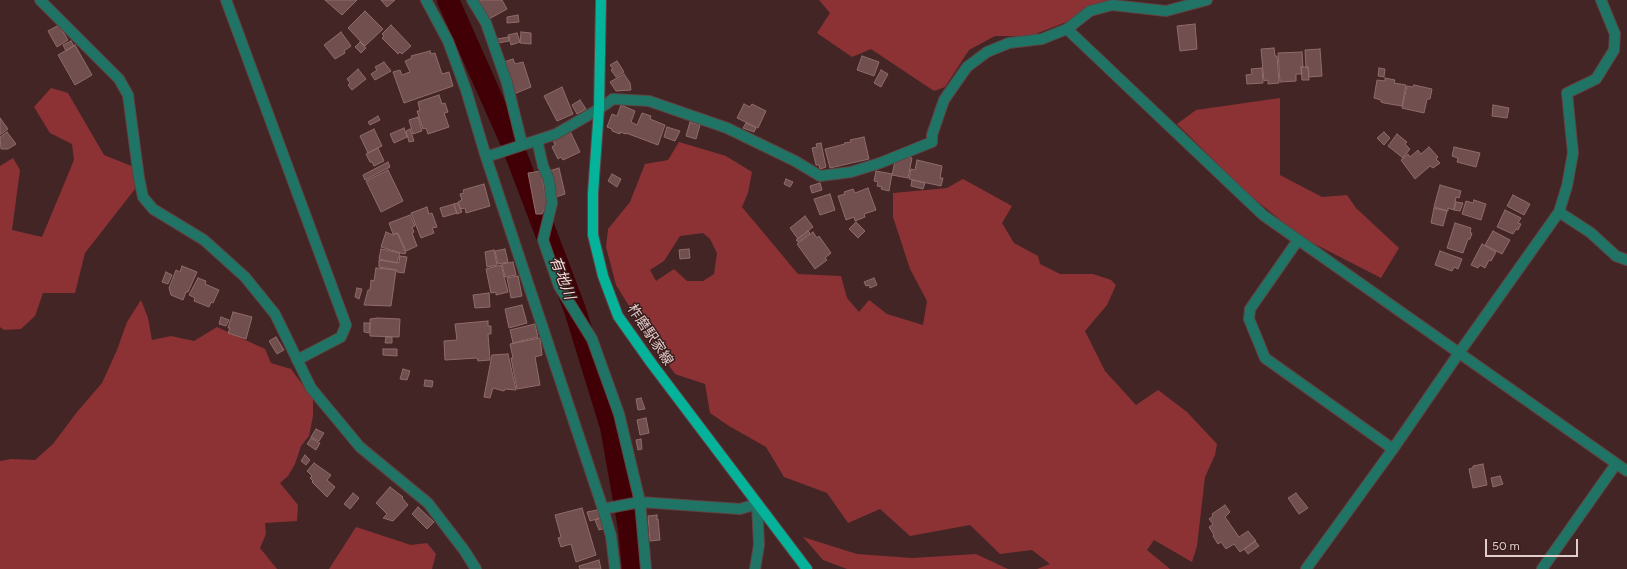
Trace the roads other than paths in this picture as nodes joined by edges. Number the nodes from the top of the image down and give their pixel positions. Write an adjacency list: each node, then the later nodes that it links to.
1 (40, 0): 17 (street)
2 (226, 0): 17 (street)
3 (426, 0): 12 (street)
4 (472, 0): 11 (street)
5 (601, 0): 9 (main road, 柞磨駅家線)
6 (1207, 0): 8 (street)
7 (1601, 0): 13 (street)
8 (1067, 29): 9 (street); 14 (street)
9 (599, 109): 10 (street); 22 (main road, 柞磨駅家線)
10 (537, 140): 11 (street); 21 (street)
11 (522, 144): 12 (street)
12 (490, 156): 23 (street)
13 (1559, 212): 15 (street); 16 (street)
14 (1298, 240): 16 (street); 18 (street)
15 (1627, 260)
16 (1459, 353): 18 (street); 19 (street)
17 (297, 360): 25 (street)
18 (1392, 449): 30 (street)
19 (1616, 464): 20 (street); 24 (street)
20 (1627, 471)
21 (640, 502): 22 (street); 23 (street); 27 (street)
22 (757, 504): 28 (street); 29 (main road, 柞磨駅家線)
23 (603, 509): 26 (street)
24 (1549, 558): 31 (street); 32 (street)
25 (476, 569)
26 (615, 569)
27 (646, 569)
28 (755, 569)
29 (807, 569)
30 (1306, 569)
31 (1542, 569)
32 (1551, 569)

